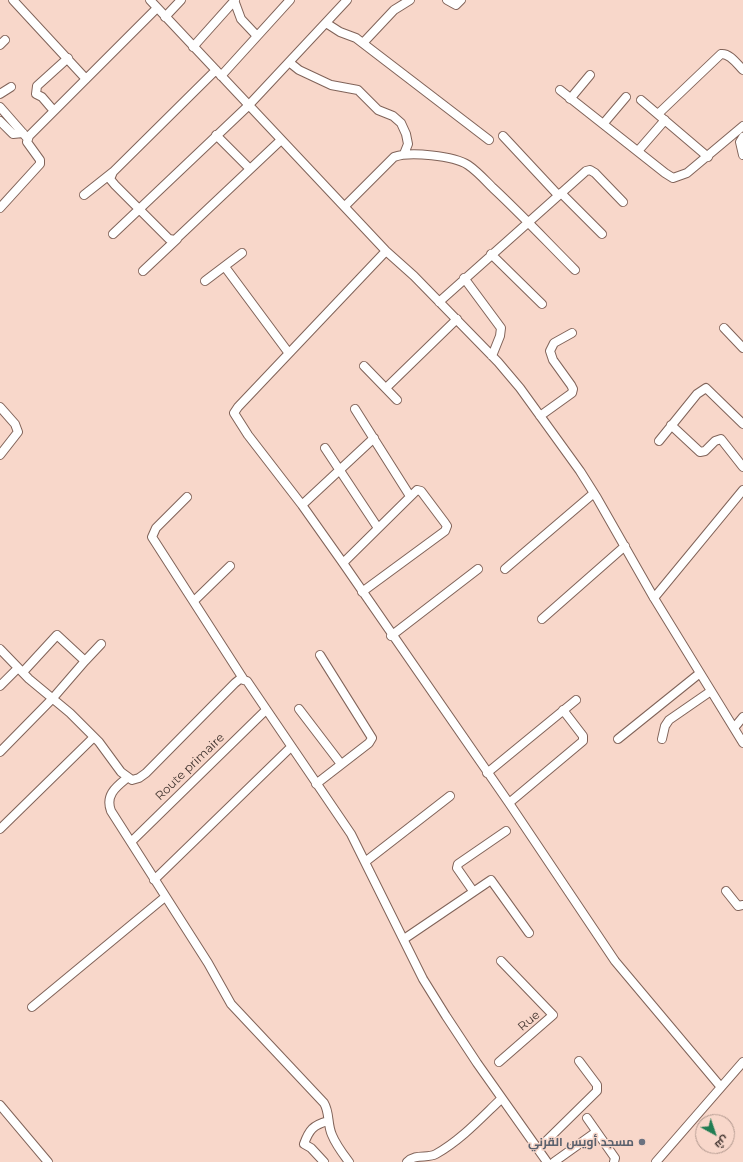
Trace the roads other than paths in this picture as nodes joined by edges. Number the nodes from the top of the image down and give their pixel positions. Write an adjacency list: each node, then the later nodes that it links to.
1 (13, 0): 16 (street)
2 (150, 0): 10 (street)
3 (180, 0): 11 (street)
4 (234, 0): 13 (street); 15 (street)
5 (290, 0): 13 (street)
6 (347, 0): 12 (street)
7 (410, 0): 14 (street)
8 (447, 0): 9 (street)
9 (461, 0)
10 (157, 8): 11 (street); 21 (street)
11 (165, 17): 15 (street)
12 (326, 23): 14 (street); 17 (street)
13 (257, 36): 19 (street)
14 (363, 43): 41 (street)
15 (193, 47): 19 (street)
16 (68, 58): 21 (street); 30 (street)
17 (289, 62): 28 (street); 43 (street)
18 (743, 70): 31 (street)
19 (219, 73): 28 (street); 47 (street)
20 (590, 74): 26 (street)
21 (86, 79): 30 (street)
22 (11, 87): 24 (street)
23 (560, 90): 26 (street)
24 (0, 94)
25 (626, 97): 34 (street)
26 (570, 99): 34 (street)
27 (641, 100): 31 (street)
28 (248, 106): 36 (street); 40 (street)
29 (0, 107): 37 (street)
30 (54, 111): 37 (street)
31 (658, 114): 32 (street)
32 (665, 120): 42 (street); 45 (street)
33 (0, 121): 37 (street)
34 (604, 123): 42 (street)
35 (743, 126): 45 (street)
36 (216, 135): 46 (street); 53 (street)
37 (25, 136): 52 (street)
38 (503, 136): 48 (street)
39 (743, 137): 44 (street)
40 (281, 140): 46 (street); 51 (street)
41 (489, 140)
42 (638, 151): 45 (street)
43 (404, 154): 51 (street); 54 (street)
44 (743, 155)
45 (708, 157)
46 (250, 169): 57 (street)
47 (113, 172): 49 (street); 53 (street)
48 (560, 194): 50 (street); 54 (street); 56 (street)
49 (84, 195)
50 (623, 202)
51 (345, 206): 58 (street)
52 (0, 208)
53 (140, 210): 55 (street); 57 (street)
54 (527, 222): 60 (street); 62 (street)
55 (113, 234)
56 (602, 234)
57 (179, 237): 63 (street)
58 (386, 251): 66 (street); 72 (street)
59 (242, 253): 61 (street)
60 (491, 254): 64 (street); 67 (street)
61 (225, 267): 65 (street); 72 (street)
62 (575, 270)
63 (143, 271)
64 (464, 278): 66 (street); 73 (street)
65 (205, 281)
66 (439, 302): 68 (street)
67 (542, 304)
68 (457, 320): 73 (street); 75 (street)
69 (724, 328): 71 (street)
70 (572, 333): 79 (street)
71 (743, 348)
72 (288, 352): 92 (street)
73 (492, 356): 79 (street)
74 (364, 366): 75 (street)
75 (386, 388): 76 (street)
76 (398, 400)
77 (0, 407): 85 (street)
78 (355, 409): 82 (street)
79 (540, 416): 89 (street)
80 (743, 424): 81 (street)
81 (671, 425): 83 (street); 86 (street)
82 (374, 438): 87 (street); 90 (street)
83 (659, 441)
84 (325, 448): 87 (street)
85 (0, 455)
86 (743, 467)
87 (340, 470): 92 (street); 93 (street)
88 (743, 490): 100 (street)
89 (594, 493): 94 (street); 98 (street)
90 (410, 496): 93 (street); 99 (street)
91 (187, 498): 101 (street)
92 (302, 505): 95 (street)
93 (378, 528): 95 (street)
94 (625, 546): 100 (street); 102 (street)
95 (343, 564): 99 (street)
96 (230, 566): 101 (street)
97 (478, 569): 103 (street)
98 (505, 569)
99 (362, 592): 103 (street)
100 (654, 598): 109 (street)
101 (195, 600): 110 (street)
102 (542, 618)
103 (391, 636): 127 (street)
104 (101, 644): 107 (street)
105 (0, 648): 108 (street)
106 (320, 655): 126 (street)
107 (85, 661): 108 (street); 113 (street)
108 (20, 670): 111 (street); 113 (street)
109 (700, 673): 112 (street); 121 (street)
110 (244, 680): 116 (street); 128 (street)
111 (0, 686)
112 (711, 691): 119 (street); 122 (street)
113 (52, 698): 120 (street); 125 (street)
114 (576, 700): 117 (street)
115 (299, 709): 126 (street)
116 (266, 710): 124 (street); 134 (street, Route primaire)
117 (563, 710): 127 (street); 131 (street)
118 (743, 717): 119 (street)
119 (734, 728): 123 (street)
120 (94, 737): 128 (street); 132 (street)
121 (618, 738)
122 (662, 739)
123 (743, 743)
124 (291, 747): 129 (street); 136 (street)
125 (0, 752)
126 (341, 764): 129 (street)
127 (486, 773): 131 (street)
128 (127, 778): 134 (street)
129 (316, 784): 135 (street)
130 (450, 796): 135 (street)
131 (509, 804): 148 (street)
132 (0, 828)
133 (506, 831): 137 (street)
134 (131, 842): 136 (street)
135 (365, 862): 142 (street)
136 (154, 880): 139 (street)
137 (473, 891): 141 (street); 142 (street)
138 (726, 891): 140 (street)
139 (165, 897): 144 (street); 152 (street)
140 (743, 905)
141 (528, 933)
142 (404, 940): 149 (street)
143 (501, 961): 146 (street, Rue)
144 (32, 1007)
145 (579, 1060): 154 (street)
146 (499, 1062)
147 (743, 1062): 148 (street)
148 (720, 1086): 162 (street)
149 (501, 1099): 154 (street); 158 (street)
150 (0, 1105): 155 (street)
151 (587, 1118): 153 (street)
152 (328, 1121): 156 (street); 157 (street)
153 (596, 1132): 160 (street); 161 (street)
154 (538, 1149): 159 (street)
155 (48, 1162)
156 (324, 1162)
157 (349, 1162)
158 (407, 1162)
159 (547, 1162)
160 (554, 1162)
161 (614, 1162)
162 (656, 1162)

